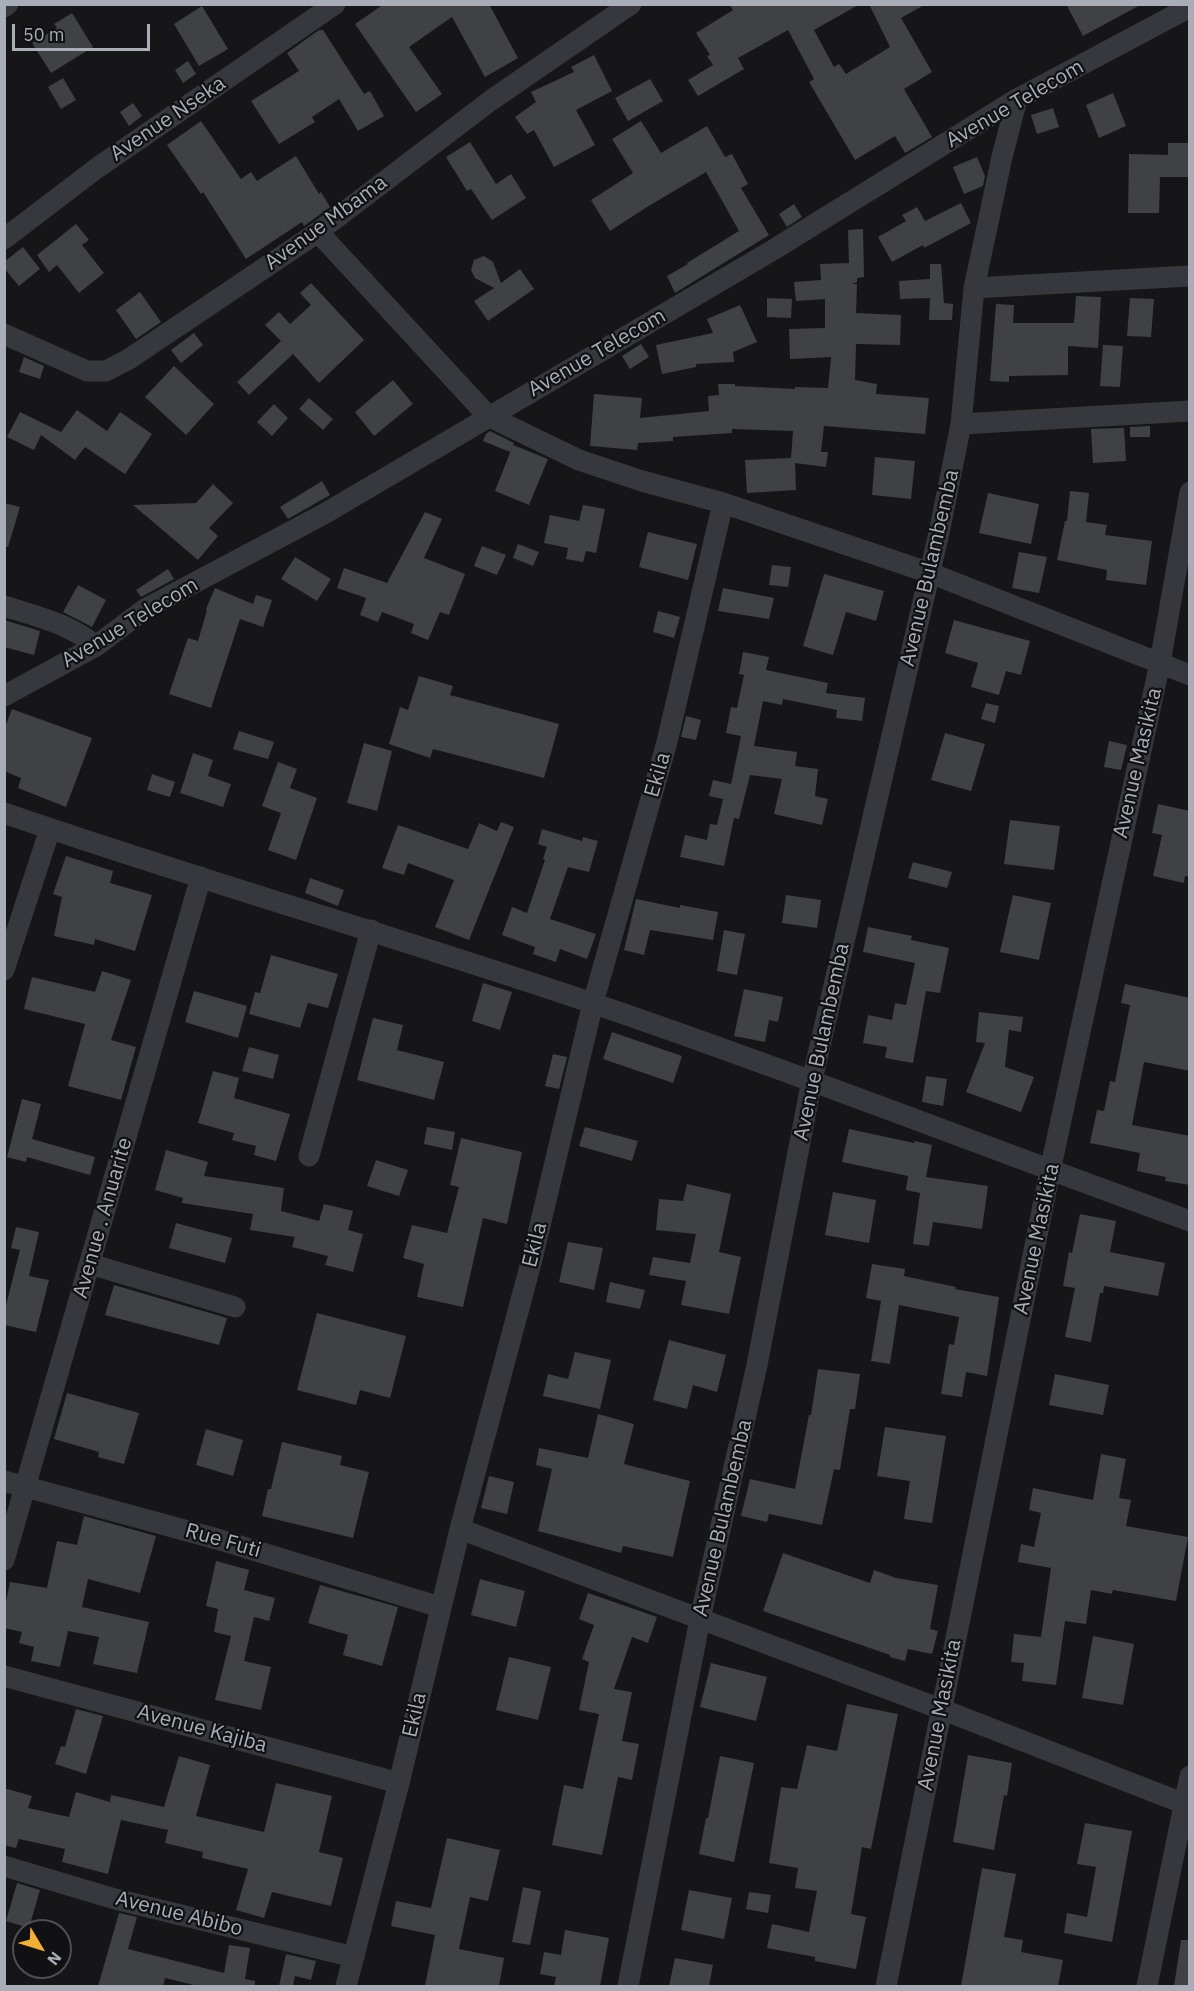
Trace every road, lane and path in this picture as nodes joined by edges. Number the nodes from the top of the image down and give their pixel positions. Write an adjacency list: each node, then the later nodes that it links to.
1 (334, 4): 6 (street, Avenue Nseka)
2 (631, 4): 5 (street, Avenue Mbama)
3 (1190, 7): 4 (street, Avenue Telecom)
4 (1017, 99): 8 (street, Avenue Bulambemba); 11 (street, Avenue Telecom)
5 (318, 232): 9 (street, Avenue Mbama); 11 (street)
6 (4, 239)
7 (1190, 276): 8 (street)
8 (975, 288): 12 (street, Avenue Bulambemba)
9 (4, 334)
10 (1190, 411): 12 (street)
11 (488, 416): 14 (street); 17 (street, Avenue Telecom)
12 (961, 424): 15 (street, Avenue Bulambemba)
13 (1190, 492): 18 (street, Avenue Masikita)
14 (723, 503): 15 (street); 26 (street, Ekila)
15 (930, 573): 18 (street); 27 (street, Avenue Bulambemba)
16 (4, 606): 17 (street)
17 (96, 646): 20 (street, Avenue Telecom)
18 (1160, 663): 19 (street); 29 (street, Avenue Masikita)
19 (1190, 675)
20 (4, 696)
21 (4, 813): 22 (street)
22 (50, 829): 23 (street); 25 (street)
23 (201, 877): 24 (street); 31 (street, Avenue . Anuarite)
24 (371, 930): 26 (street); 28 (street)
25 (4, 970)
26 (592, 1003): 27 (street); 35 (street, Ekila)
27 (812, 1080): 29 (street); 38 (street, Avenue Bulambemba)
28 (309, 1156)
29 (1050, 1171): 30 (street); 40 (street, Avenue Masikita)
30 (1190, 1221)
31 (90, 1264): 32 (street); 34 (street, Avenue . Anuarite)
32 (235, 1307)
33 (4, 1480): 34 (street, Rue Futi)
34 (26, 1486): 36 (street, Avenue . Anuarite); 37 (street, Rue Futi)
35 (460, 1528): 37 (street, Ekila); 38 (street)
36 (4, 1560)
37 (440, 1606): 42 (street, Ekila)
38 (700, 1619): 40 (street); 47 (street, Avenue Bulambemba)
39 (4, 1676): 42 (street, Avenue Kajiba)
40 (941, 1709): 43 (street); 48 (street, Avenue Masikita)
41 (1190, 1776): 43 (street)
42 (399, 1783): 45 (street, Ekila)
43 (1187, 1805): 49 (street)
44 (4, 1866): 45 (street, Avenue Abibo)
45 (354, 1957): 46 (street, Ekila)
46 (346, 1986)
47 (628, 1986)
48 (886, 1986)
49 (1147, 1986)

